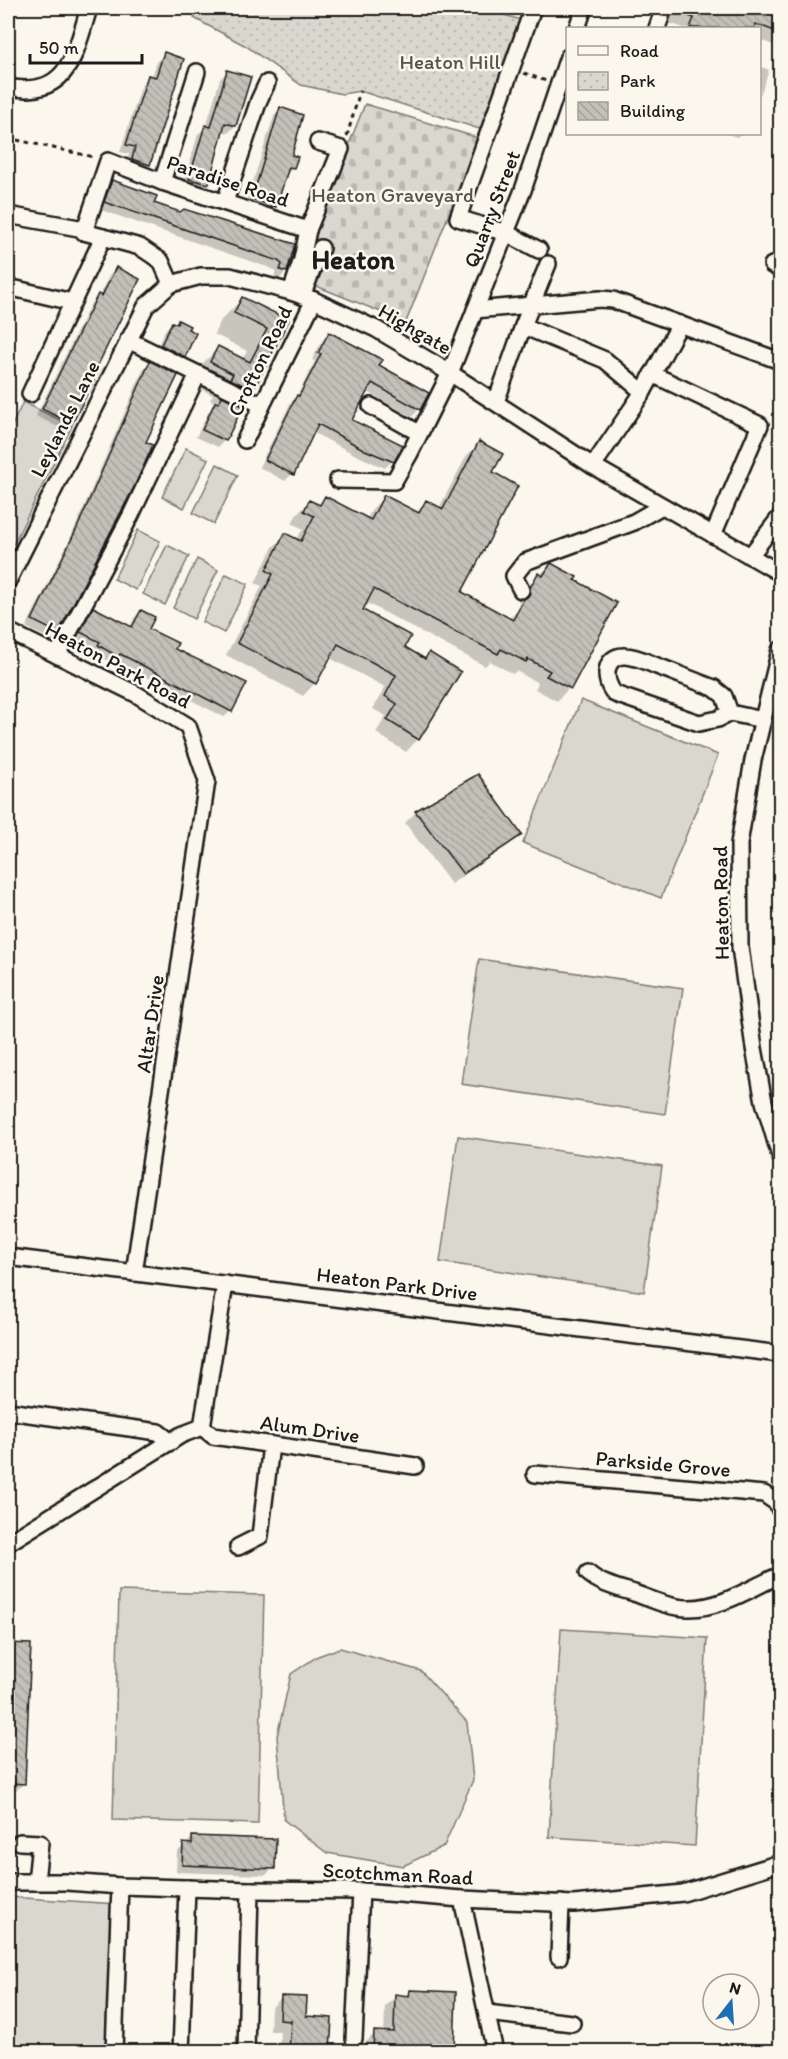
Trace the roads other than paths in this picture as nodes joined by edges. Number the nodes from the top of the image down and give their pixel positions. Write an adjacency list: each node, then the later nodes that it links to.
1 (89, 8): 10 (street)
2 (584, 8): 5 (street)
3 (664, 8): 6 (street)
4 (531, 13): 17 (street)
5 (577, 27)
6 (657, 27)
7 (566, 60): 17 (street, Quarry Street)
8 (197, 72): 12 (street)
9 (267, 83): 13 (street)
10 (8, 87)
11 (318, 142): 16 (street)
12 (162, 182): 13 (street, Paradise Road); 15 (street, Paradise Road)
13 (225, 202): 16 (street, Paradise Road)
14 (8, 215): 15 (street)
15 (84, 230): 18 (street)
16 (308, 230): 24 (street, Paradise Road)
17 (506, 233): 20 (street); 27 (street, Quarry Street)
18 (103, 237): 22 (street); 25 (street)
19 (321, 248): 24 (street)
20 (539, 250)
21 (548, 264): 26 (street)
22 (171, 284): 24 (street, Highgate); 30 (street, Leylands Lane)
23 (8, 287): 25 (street)
24 (302, 296): 32 (street, Highgate); 38 (street, Crofton Road)
25 (72, 303): 36 (street)
26 (532, 306): 27 (street); 28 (street); 29 (street)
27 (475, 310): 32 (street, Quarry Street)
28 (680, 324): 31 (street); 34 (street)
29 (523, 326): 35 (street); 37 (street)
30 (128, 340): 33 (street); 49 (street, Leylands Lane)
31 (780, 361)
32 (450, 373): 37 (street, Highgate); 40 (street, Quarry Street)
33 (198, 374): 38 (street); 53 (street)
34 (652, 375): 35 (street); 46 (street)
35 (643, 392): 42 (street)
36 (30, 394)
37 (496, 402): 42 (street, Highgate)
38 (262, 405): 41 (street, Crofton Road)
39 (371, 406): 40 (street)
40 (419, 433): 43 (street, Quarry Street)
41 (245, 440)
42 (593, 466): 44 (street, Highgate)
43 (338, 480)
44 (662, 506): 46 (street, Highgate); 50 (street)
45 (780, 517): 47 (street)
46 (713, 535): 47 (street, Highgate)
47 (750, 556): 48 (street, Highgate)
48 (780, 573)
49 (8, 581)
50 (520, 590)
51 (8, 631): 53 (street, Heaton Park Road)
52 (780, 650): 55 (street, Heaton Road)
53 (57, 655): 56 (street, Heaton Park Road)
54 (730, 713): 54 (street); 55 (street)
55 (763, 720): 57 (street, Heaton Road)
56 (207, 781): 59 (street, Altar Drive)
57 (779, 1150)
58 (8, 1257): 59 (street, Heaton Park Drive)
59 (134, 1273): 60 (street, Heaton Park Drive)
60 (225, 1284): 61 (street, Heaton Park Drive); 63 (street)
61 (780, 1354)
62 (8, 1411): 64 (street)
63 (202, 1427): 64 (street); 65 (street, Alum Drive)
64 (171, 1442): 69 (street)
65 (271, 1445): 66 (street, Alum Drive); 70 (street)
66 (414, 1466)
67 (535, 1474): 68 (street, Parkside Grove)
68 (780, 1510)
69 (8, 1543)
70 (238, 1547)
71 (588, 1572): 72 (street)
72 (780, 1575)
73 (20, 1842): 76 (street)
74 (780, 1863): 82 (street, Scotchman Road)
75 (8, 1882): 76 (street, Scotchman Road)
76 (36, 1882): 77 (street, Scotchman Road)
77 (120, 1886): 78 (street, Scotchman Road); 87 (street)
78 (186, 1888): 79 (street, Scotchman Road); 88 (street)
79 (250, 1890): 80 (street, Scotchman Road); 89 (street)
80 (361, 1890): 81 (street, Scotchman Road); 86 (street)
81 (462, 1899): 82 (street, Scotchman Road); 84 (street)
82 (561, 1903): 83 (street)
83 (559, 1957)
84 (487, 2013): 85 (street); 90 (street)
85 (572, 2023)
86 (354, 2039)
87 (114, 2052)
88 (181, 2052)
89 (246, 2052)
90 (495, 2052)

